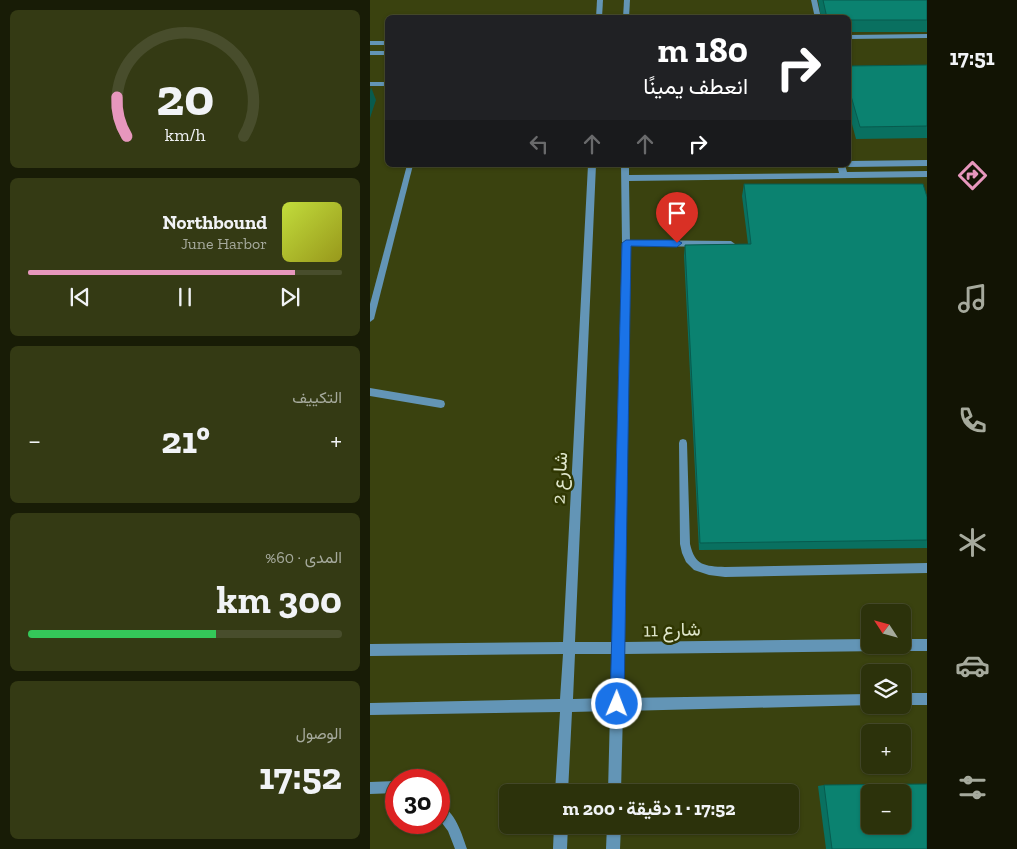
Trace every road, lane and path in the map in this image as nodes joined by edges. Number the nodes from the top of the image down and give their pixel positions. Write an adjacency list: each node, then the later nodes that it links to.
1 (600, 0): 4 (street)
2 (626, 0): 5 (street)
3 (814, 0): 6 (lane)
4 (599, 15)
5 (626, 15)
6 (817, 15)
7 (927, 36): 8 (lane)
8 (851, 37)
9 (385, 43): 10 (lane)
10 (370, 44)
11 (370, 53): 12 (lane)
12 (385, 53)
13 (370, 84): 14 (lane)
14 (385, 84)
15 (927, 162): 16 (street)
16 (851, 164)
17 (409, 167): 26 (lane)
18 (592, 167): 36 (street, شارع 2)
19 (625, 167): 23 (street)
20 (842, 167): 22 (street)
21 (927, 174): 22 (street)
22 (844, 175): 23 (street)
23 (625, 178): 24 (street)
24 (626, 243): 25 (lane); 34 (street)
25 (731, 244)
26 (370, 319)
27 (370, 392): 28 (lane)
28 (441, 404)
29 (683, 443): 30 (lane)
30 (927, 568)
31 (927, 644): 33 (street)
32 (861, 645): 34 (street, شارع 11)
33 (911, 645)
34 (618, 648): 36 (street, شارع 11); 40 (street)
35 (370, 650): 36 (street, شارع 11)
36 (569, 650): 41 (street, شارع 2)
37 (911, 699): 38 (street)
38 (927, 699)
39 (861, 700): 40 (street)
40 (617, 704): 41 (street); 44 (street)
41 (566, 706): 42 (street); 43 (street, شارع 2)
42 (370, 709)
43 (562, 784)
44 (615, 784)
45 (385, 787): 46 (lane)
46 (370, 788)
47 (450, 823): 50 (lane)
48 (561, 834): 51 (street)
49 (614, 834): 52 (street)
50 (461, 849)
51 (560, 849)
52 (613, 849)

